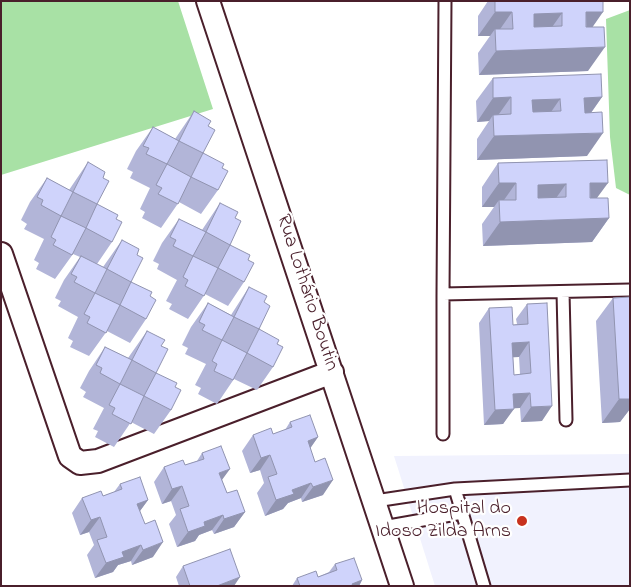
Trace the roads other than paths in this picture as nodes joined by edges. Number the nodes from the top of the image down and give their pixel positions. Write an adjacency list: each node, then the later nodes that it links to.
1 (208, 1): 7 (street, Rua Lothário Boutin)
2 (445, 1): 6 (lane)
3 (1, 254): 7 (street)
4 (630, 290): 5 (lane)
5 (563, 292): 6 (lane); 8 (lane)
6 (443, 294): 9 (lane)
7 (332, 372): 12 (street, Rua Lothário Boutin)
8 (566, 420)
9 (442, 434)
10 (630, 480): 11 (lane)
11 (455, 489): 12 (lane); 13 (lane)
12 (375, 501): 14 (street, Rua Lothário Boutin)
13 (462, 513): 14 (lane); 16 (lane)
14 (383, 527): 15 (street, Rua Lothário Boutin)
15 (402, 586)
16 (484, 586)

